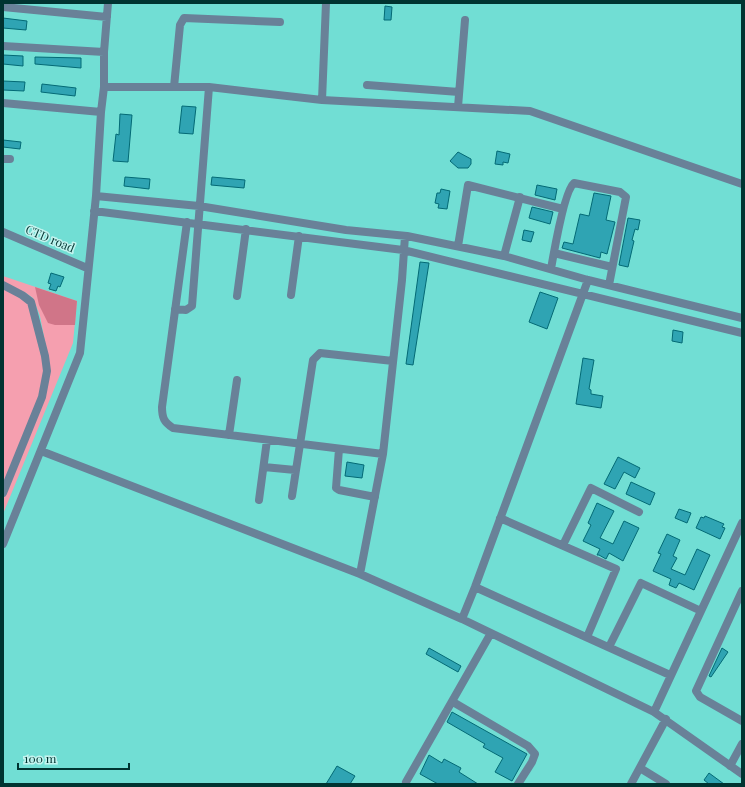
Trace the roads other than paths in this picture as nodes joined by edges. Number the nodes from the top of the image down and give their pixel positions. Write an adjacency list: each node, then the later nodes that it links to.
1 (108, 3): 4 (street)
2 (326, 3): 14 (street)
3 (3, 7): 4 (street)
4 (107, 17): 8 (street)
5 (465, 20): 13 (street)
6 (280, 22): 11 (street)
7 (3, 46): 8 (street)
8 (104, 52): 10 (street)
9 (367, 85): 13 (street)
10 (104, 87): 11 (street); 17 (street)
11 (174, 87): 12 (street)
12 (209, 87): 14 (street); 21 (street)
13 (459, 92): 16 (street)
14 (322, 100): 16 (street)
15 (3, 103): 17 (street)
16 (458, 107): 18 (street)
17 (100, 112): 19 (street)
18 (742, 184)
19 (96, 196): 21 (street); 23 (street)
20 (520, 197): 22 (street); 30 (street); 33 (street)
21 (199, 206): 25 (street); 29 (street)
22 (563, 209): 32 (street); 34 (street)
23 (94, 211): 24 (street); 35 (street)
24 (187, 222): 25 (street); 43 (street)
25 (198, 224): 26 (street); 43 (street)
26 (246, 230): 28 (street); 42 (street)
27 (3, 232): 35 (street, CTD road)
28 (299, 236): 31 (street); 41 (street)
29 (405, 236): 30 (street); 31 (street)
30 (458, 246): 33 (street)
31 (403, 250): 40 (street); 46 (street)
32 (554, 253): 34 (street); 36 (street)
33 (504, 256): 36 (street)
34 (612, 267): 39 (street)
35 (87, 268): 52 (street)
36 (551, 269): 37 (street)
37 (588, 280): 39 (street); 40 (street)
38 (3, 285): 56 (street)
39 (609, 285): 44 (street)
40 (583, 294): 45 (street); 61 (street)
41 (291, 295)
42 (237, 296)
43 (175, 309): 48 (street)
44 (742, 318)
45 (742, 333)
46 (393, 361): 50 (street); 53 (street)
47 (237, 380): 48 (street)
48 (229, 435): 49 (street)
49 (267, 440): 50 (street); 54 (street)
50 (299, 444): 51 (street); 55 (street)
51 (339, 449): 53 (street); 58 (street)
52 (41, 451): 63 (street); 65 (street)
53 (383, 454): 58 (street)
54 (264, 467): 55 (street); 59 (street)
55 (295, 470): 57 (street)
56 (3, 493)
57 (292, 496)
58 (375, 497): 65 (street)
59 (259, 500)
60 (638, 512): 64 (street)
61 (500, 518): 64 (street); 66 (street)
62 (742, 523): 68 (street)
63 (3, 544)
64 (563, 545): 71 (street)
65 (360, 574): 69 (street)
66 (475, 587): 69 (street); 71 (street)
67 (742, 591): 77 (street)
68 (701, 611): 72 (street); 73 (street)
69 (462, 619): 70 (street)
70 (491, 633): 74 (street); 75 (street)
71 (587, 637): 72 (street)
72 (609, 647): 73 (street)
73 (670, 675): 75 (street)
74 (453, 702): 82 (street); 83 (street)
75 (654, 712): 76 (street)
76 (666, 719): 79 (street); 80 (street)
77 (742, 721)
78 (742, 744): 79 (street)
79 (730, 766): 81 (street)
80 (640, 768): 84 (street); 85 (street)
81 (742, 774)
82 (406, 782)
83 (518, 784)
84 (631, 784)
85 (666, 784)

